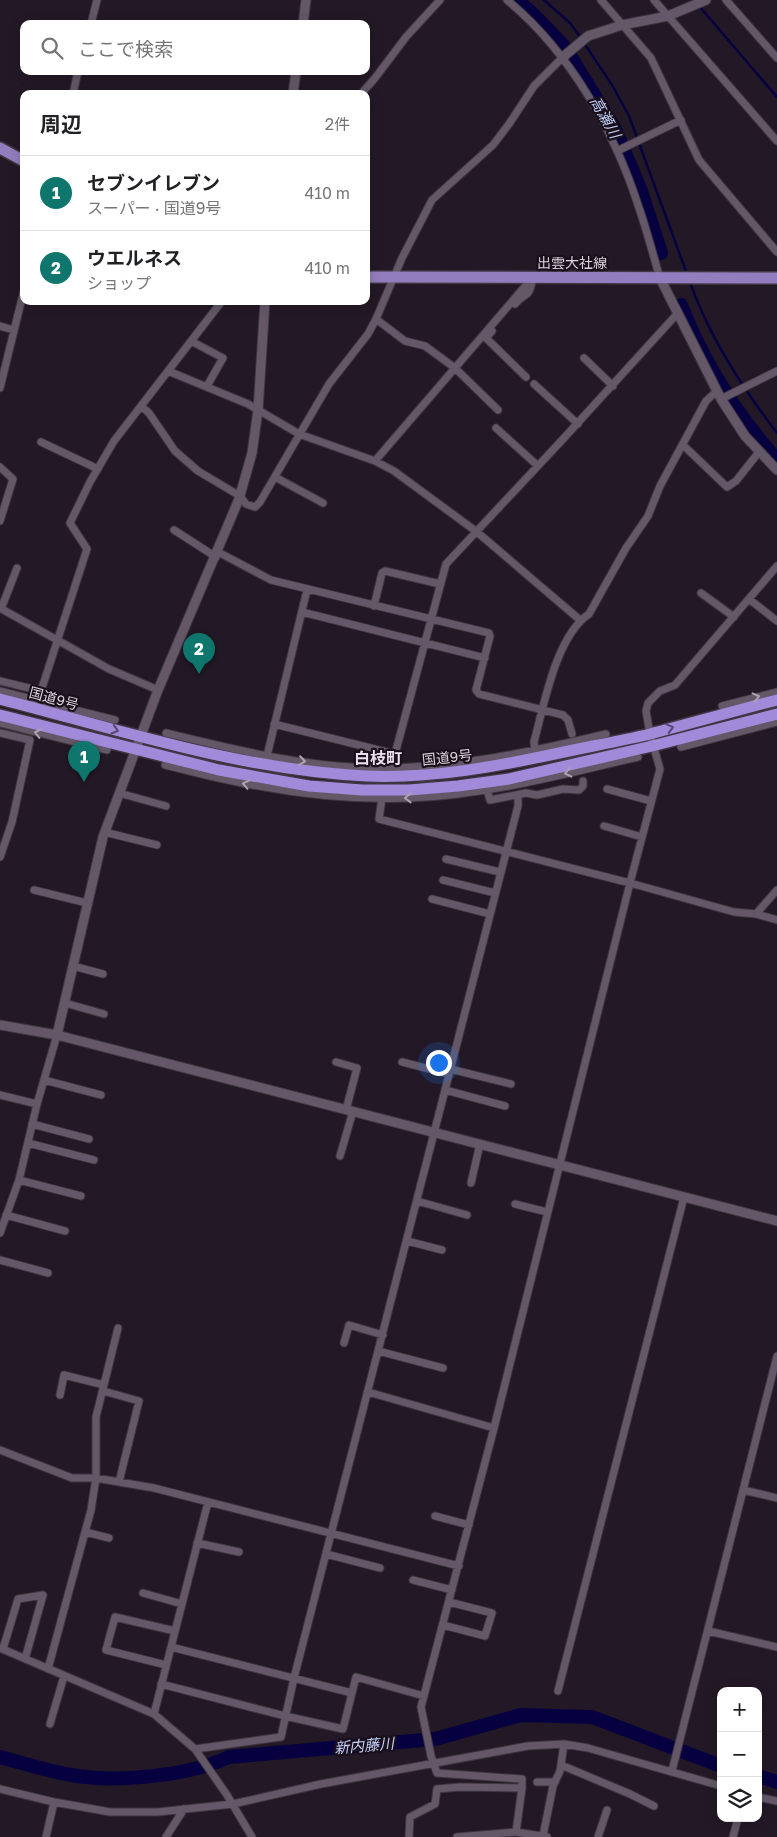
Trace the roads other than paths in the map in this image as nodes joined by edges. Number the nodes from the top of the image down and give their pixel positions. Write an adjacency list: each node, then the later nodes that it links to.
1 (97, 0): 10 (street)
2 (306, 0): 11 (street)
3 (440, 0): 19 (street)
4 (507, 0): 13 (street)
5 (601, 0): 12 (street)
6 (654, 0): 9 (street)
7 (706, 0): 9 (street)
8 (726, 0): 14 (street)
9 (668, 16): 12 (street); 21 (street)
10 (92, 20)
11 (304, 20)
12 (622, 25): 13 (street); 20 (street)
13 (563, 57): 23 (street); 28 (street)
14 (777, 58)
15 (77, 75): 17 (street)
16 (295, 75): 18 (street)
17 (73, 90)
18 (294, 90)
19 (364, 90)
20 (681, 120): 23 (street); 25 (street)
21 (777, 141)
22 (0, 148): 24 (main road)
23 (617, 151): 29 (street)
24 (20, 159)
25 (777, 252)
26 (370, 277): 28 (main road, 出雲大社線)
27 (533, 277): 28 (main road, 出雲大社線); 29 (main road, 出雲大社線); 40 (street); 44 (street)
28 (393, 278): 35 (street)
29 (660, 278): 30 (main road, 出雲大社線); 34 (street)
30 (777, 278)
31 (20, 305): 37 (street)
32 (219, 305): 38 (street)
33 (265, 305): 51 (street)
34 (677, 314): 47 (street); 49 (street)
35 (376, 319): 40 (street); 55 (street)
36 (0, 326): 37 (street)
37 (14, 330): 41 (street)
38 (191, 341): 42 (street); 46 (street)
39 (584, 358): 47 (street)
40 (455, 368): 52 (street); 59 (street)
41 (2, 369): 48 (street)
42 (168, 371): 46 (street); 50 (street)
43 (777, 372): 49 (street)
44 (526, 377)
45 (534, 384): 53 (street)
46 (207, 386): 51 (street)
47 (613, 386): 53 (street)
48 (0, 388)
49 (719, 395): 57 (street); 58 (street)
50 (141, 406): 62 (street); 65 (street)
51 (258, 410): 55 (street); 65 (street)
52 (498, 410)
53 (578, 424): 60 (street)
54 (496, 428): 60 (street)
55 (299, 434): 59 (street); 64 (street)
56 (41, 442): 62 (street)
57 (683, 445): 58 (street); 82 (street)
58 (759, 452): 63 (street)
59 (375, 461): 69 (street)
60 (538, 466): 69 (street)
61 (0, 467): 67 (street)
62 (98, 469): 84 (street)
63 (777, 470)
64 (275, 477): 65 (street); 66 (street)
65 (240, 496): 70 (street)
66 (324, 503)
67 (0, 521)
68 (174, 530): 70 (street)
69 (477, 532): 73 (street); 82 (street)
70 (217, 554): 74 (street); 89 (street)
71 (17, 568): 78 (street)
72 (776, 569): 76 (street)
73 (440, 584): 77 (street); 81 (street)
74 (307, 590): 77 (street); 79 (street)
75 (701, 593): 80 (street)
76 (749, 599): 80 (street); 83 (street)
77 (374, 606): 81 (street)
78 (1, 608): 84 (street)
79 (302, 612): 85 (street); 103 (street)
80 (734, 618): 109 (street)
81 (431, 619): 85 (street); 86 (street)
82 (580, 620): 94 (street)
83 (777, 621)
84 (56, 640): 87 (street); 89 (street)
85 (425, 643): 86 (street); 123 (street)
86 (485, 658): 94 (street)
87 (0, 681)
88 (0, 690): 93 (street)
89 (158, 690): 110 (street)
90 (777, 692): 95 (street, one-way to 90)
91 (0, 699): 96 (highway, 国道9号)
92 (777, 700): 95 (highway, 国道9号)
93 (45, 702): 96 (street); 99 (street)
94 (542, 710): 107 (street); 120 (street)
95 (723, 710): 109 (highway, 国道9号, one-way to 95)
96 (54, 713): 110 (highway, 国道9号, one-way to 110)
97 (777, 714): 100 (highway)
98 (0, 715): 111 (highway)
99 (115, 720)
100 (746, 722): 104 (street); 115 (highway)
101 (777, 722): 104 (street)
102 (0, 723): 112 (street, one-way to 102)
103 (274, 724): 123 (street); 124 (street)
104 (759, 727): 117 (street)
105 (0, 732): 148 (street)
106 (166, 733): 113 (street)
107 (572, 734)
108 (606, 734): 114 (street)
109 (650, 734): 115 (street); 121 (highway, 国道9号)
110 (139, 737): 116 (highway, 国道9号); 119 (street)
111 (88, 738): 112 (street); 119 (highway)
112 (77, 742): 118 (street)
113 (202, 742): 116 (street); 124 (street)
114 (558, 746): 120 (street); 121 (street)
115 (652, 746): 122 (highway); 141 (street)
116 (188, 747): 133 (highway, 国道9号)
117 (681, 747)
118 (107, 750)
119 (134, 750): 132 (highway); 138 (street)
120 (535, 750): 126 (street)
121 (571, 751): 131 (highway, 国道9号)
122 (624, 753): 127 (street); 132 (highway)
123 (395, 754): 130 (street)
124 (266, 756): 129 (street, one-way to 129)
125 (638, 757): 127 (street)
126 (490, 760): 130 (street); 131 (street)
127 (616, 762): 137 (street, one-way to 137)
128 (164, 765): 134 (street)
129 (349, 766): 130 (street); 133 (street)
130 (395, 768)
131 (479, 769): 133 (highway, 国道9号)
132 (219, 770): 134 (street)
133 (335, 773)
134 (227, 779): 140 (street, one-way to 134)
135 (584, 781): 139 (street)
136 (607, 789): 141 (street)
137 (487, 790): 139 (street); 140 (street, one-way to 140)
138 (119, 793): 142 (street); 144 (street)
139 (518, 795): 147 (street)
140 (382, 798): 147 (street)
141 (651, 801): 145 (street)
142 (166, 806)
143 (604, 826): 145 (street)
144 (104, 832): 146 (street); 157 (street)
145 (642, 837): 152 (street)
146 (157, 845)
147 (506, 851): 150 (street); 152 (street)
148 (0, 856)
149 (446, 859): 150 (street)
150 (500, 872): 155 (street)
151 (443, 880): 155 (street)
152 (630, 883): 159 (street); 185 (street)
153 (34, 890): 157 (street)
154 (777, 890): 159 (street)
155 (495, 893): 158 (street)
156 (432, 899): 158 (street)
157 (87, 903): 161 (street)
158 (490, 914): 169 (street)
159 (756, 914): 160 (street)
160 (777, 920)
161 (73, 966): 162 (street); 163 (street)
162 (103, 974)
163 (64, 1003): 164 (street); 166 (street)
164 (104, 1014)
165 (0, 1025): 166 (street)
166 (57, 1035): 170 (street); 177 (street)
167 (336, 1062): 177 (street)
168 (402, 1062): 169 (street)
169 (450, 1071): 171 (street); 172 (street)
170 (44, 1080): 174 (street); 175 (street)
171 (511, 1084)
172 (445, 1090): 176 (street); 179 (street)
173 (0, 1095): 175 (street)
174 (101, 1095)
175 (37, 1104): 178 (street)
176 (505, 1106)
177 (350, 1111): 179 (street); 183 (street)
178 (32, 1124): 180 (street); 181 (street)
179 (435, 1132): 182 (street); 190 (street)
180 (89, 1139)
181 (28, 1143): 184 (street); 186 (street)
182 (480, 1144): 185 (street); 187 (street)
183 (340, 1156)
184 (94, 1160)
185 (559, 1164): 189 (street); 192 (street)
186 (19, 1180): 188 (street); 193 (street)
187 (471, 1182)
188 (82, 1196)
189 (684, 1197): 195 (street); 245 (street)
190 (417, 1201): 194 (street); 198 (street)
191 (515, 1204): 192 (street)
192 (547, 1212): 211 (street)
193 (6, 1215): 196 (street); 197 (street)
194 (467, 1215)
195 (777, 1221)
196 (65, 1230)
197 (0, 1232)
198 (407, 1241): 199 (street); 203 (street)
199 (442, 1250)
200 (0, 1260): 201 (street)
201 (48, 1273)
202 (118, 1328): 208 (street)
203 (383, 1335): 204 (street); 205 (street)
204 (344, 1343)
205 (378, 1351): 207 (street); 209 (street)
206 (777, 1356): 215 (street)
207 (443, 1368)
208 (103, 1388): 210 (street); 213 (street); 214 (street)
209 (368, 1392): 211 (street); 221 (street)
210 (60, 1395)
211 (494, 1428): 219 (street)
212 (0, 1450): 213 (street)
213 (96, 1478): 214 (street); 220 (street)
214 (119, 1482): 217 (street)
215 (743, 1490): 216 (street); 235 (street)
216 (777, 1498)
217 (208, 1502): 221 (street); 223 (street)
218 (435, 1516): 219 (street)
219 (469, 1525): 226 (street)
220 (85, 1532): 222 (street); 241 (street)
221 (332, 1534): 225 (street); 226 (street)
222 (108, 1538)
223 (198, 1542): 224 (street); 232 (street)
224 (239, 1552)
225 (326, 1554): 227 (street); 243 (street)
226 (459, 1566): 229 (street)
227 (380, 1568)
228 (413, 1580): 229 (street)
229 (452, 1590): 231 (street)
230 (143, 1593): 232 (street)
231 (449, 1602): 233 (street); 233 (street)
232 (182, 1604): 234 (street)
233 (443, 1625): 247 (street)
234 (175, 1631): 236 (street); 240 (street)
235 (708, 1631): 237 (street); 255 (street)
236 (171, 1647): 240 (street); 243 (street)
237 (777, 1647)
238 (2, 1648): 239 (street); 239 (street)
239 (25, 1659): 241 (street)
240 (166, 1665): 244 (street)
241 (48, 1669): 242 (street)
242 (64, 1676): 248 (street); 250 (street)
243 (294, 1678): 246 (street); 249 (street)
244 (161, 1684): 248 (street); 249 (street)
245 (558, 1691)
246 (352, 1693): 247 (street); 249 (street)
247 (424, 1696): 253 (street)
248 (154, 1714): 252 (street)
249 (285, 1716): 252 (street)
250 (50, 1724)
251 (564, 1744): 253 (street); 254 (street); 255 (street)
252 (197, 1752): 264 (street)
253 (433, 1764): 259 (street); 264 (street)
254 (561, 1765): 257 (street); 265 (street)
255 (672, 1771): 258 (street)
256 (537, 1782): 257 (street)
257 (554, 1782): 270 (street)
258 (717, 1785)
259 (522, 1788): 269 (street); 274 (street)
260 (0, 1789): 263 (street)
261 (762, 1798): 262 (street)
262 (777, 1801)
263 (54, 1802): 266 (street); 271 (street)
264 (233, 1804): 266 (street); 273 (street)
265 (654, 1806)
266 (184, 1810): 272 (street)
267 (607, 1810): 276 (street)
268 (737, 1822): 277 (street)
269 (516, 1832): 270 (street); 275 (street)
270 (545, 1836)
271 (46, 1837)
272 (166, 1837)
273 (252, 1837)
274 (409, 1837)
275 (457, 1837)
276 (598, 1837)
277 (733, 1837)

